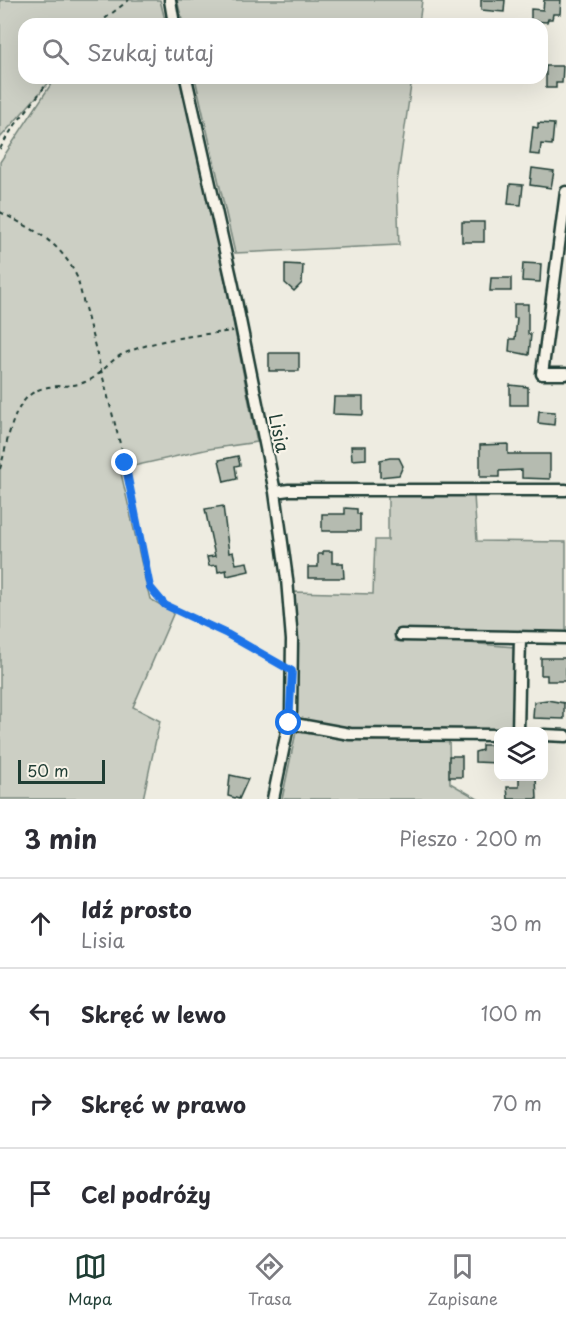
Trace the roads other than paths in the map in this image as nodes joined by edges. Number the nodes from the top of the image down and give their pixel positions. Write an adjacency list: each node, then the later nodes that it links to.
1 (170, 0): 2 (street)
2 (173, 18)
3 (187, 84): 7 (street, Lisia)
4 (566, 192): 5 (street)
5 (566, 374)
6 (566, 490): 7 (street)
7 (275, 492): 11 (street, Lisia)
8 (401, 635): 9 (street)
9 (520, 637): 10 (street); 12 (street)
10 (566, 638)
11 (289, 723): 13 (street); 16 (street, Lisia)
12 (518, 727)
13 (494, 735)
14 (548, 735): 15 (street)
15 (566, 736)
16 (273, 799)

